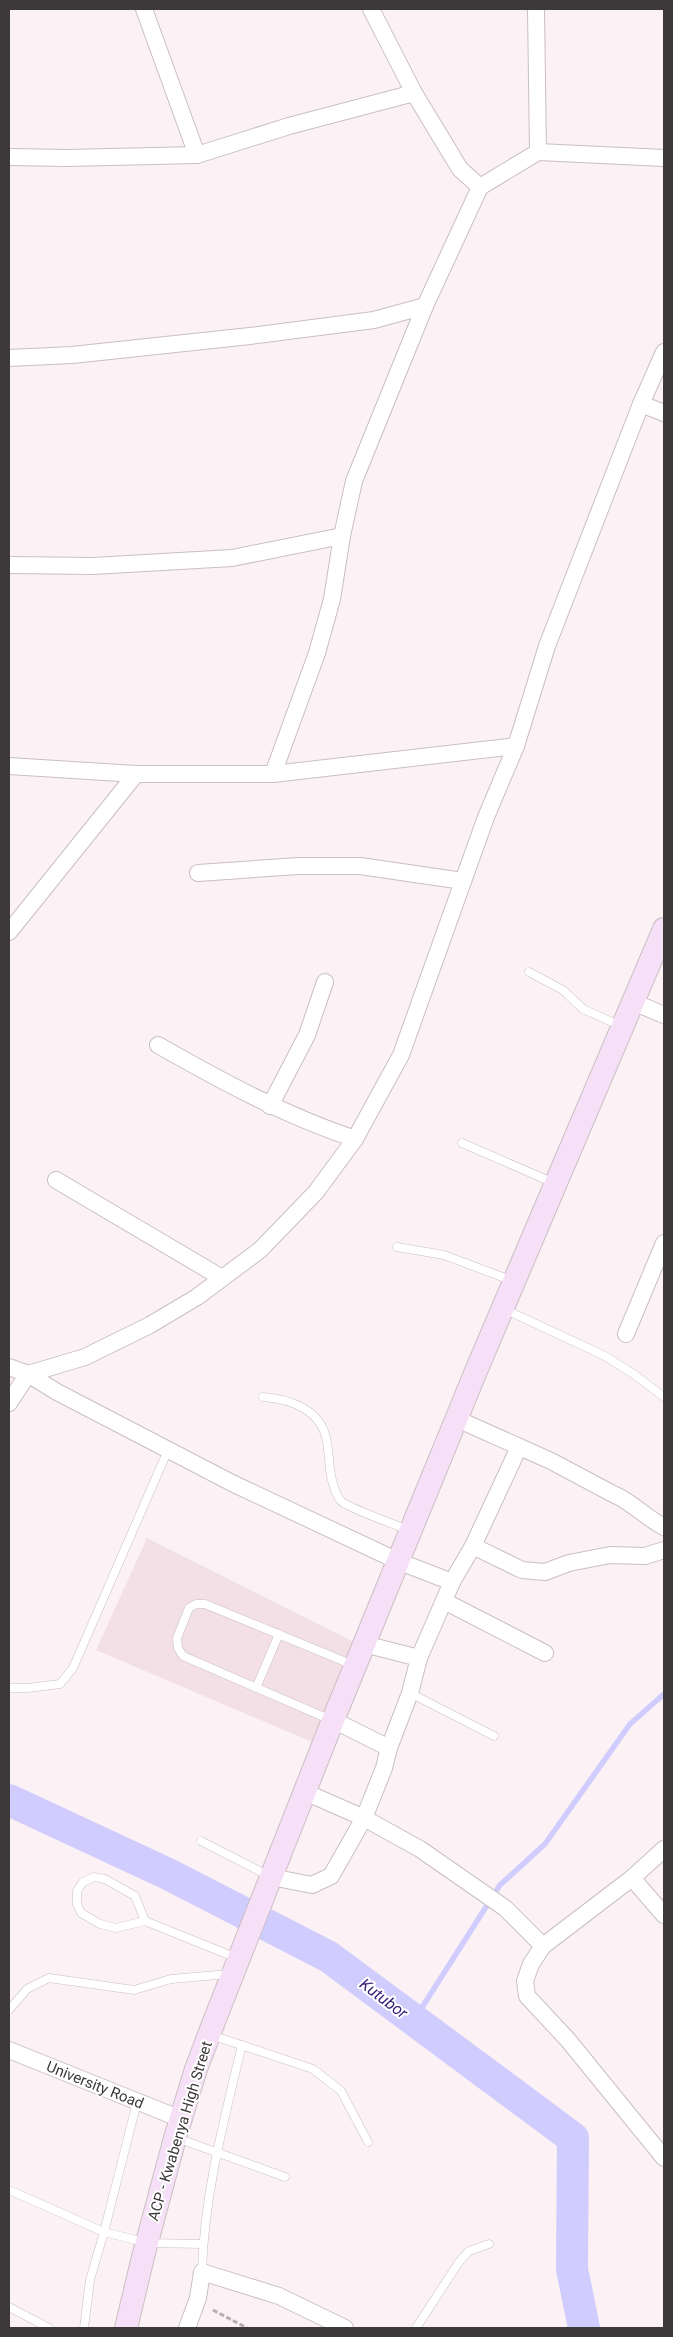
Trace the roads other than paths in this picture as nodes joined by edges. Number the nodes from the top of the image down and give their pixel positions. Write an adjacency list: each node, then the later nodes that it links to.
1 (144, 9): 6 (street)
2 (372, 9): 4 (street)
3 (536, 9): 5 (street)
4 (414, 93): 6 (street); 9 (street)
5 (538, 152): 8 (street); 9 (street)
6 (197, 155): 7 (street)
7 (9, 156)
8 (664, 158)
9 (480, 187): 10 (street)
10 (425, 306): 12 (street); 15 (street)
11 (664, 352): 13 (street)
12 (9, 358)
13 (641, 404): 14 (street); 17 (street)
14 (664, 413)
15 (342, 536): 16 (street); 20 (street)
16 (9, 565)
17 (516, 746): 20 (street); 22 (street)
18 (9, 766): 19 (street)
19 (136, 774): 20 (street); 24 (street)
20 (273, 774)
21 (198, 873): 22 (street)
22 (463, 882): 32 (street)
23 (664, 929): 27 (main road, ACP - Kwabenya High Street)
24 (9, 932)
25 (529, 972): 29 (lane)
26 (325, 982): 31 (street)
27 (633, 1002): 28 (street); 29 (main road, ACP - Kwabenya High Street)
28 (664, 1014)
29 (623, 1027): 35 (main road, ACP - Kwabenya High Street)
30 (158, 1045): 31 (street)
31 (270, 1106): 32 (street)
32 (356, 1139): 38 (street)
33 (462, 1143): 35 (lane)
34 (56, 1180): 38 (street)
35 (556, 1184): 39 (main road, ACP - Kwabenya High Street)
36 (664, 1243): 41 (street)
37 (397, 1247): 39 (lane)
38 (222, 1278): 43 (street)
39 (515, 1281): 40 (main road, ACP - Kwabenya High Street)
40 (503, 1308): 45 (lane); 47 (main road, ACP - Kwabenya High Street)
41 (626, 1334)
42 (9, 1367): 43 (street)
43 (28, 1374): 46 (street); 49 (street)
44 (263, 1397): 51 (lane)
45 (664, 1397)
46 (9, 1404)
47 (457, 1419): 48 (street); 51 (main road, ACP - Kwabenya High Street)
48 (519, 1447): 50 (street); 52 (street)
49 (168, 1450): 54 (street); 62 (lane)
50 (664, 1527)
51 (411, 1531): 54 (main road, ACP - Kwabenya High Street)
52 (473, 1546): 53 (street); 55 (street)
53 (664, 1550)
54 (400, 1562): 55 (street); 58 (main road, ACP - Kwabenya High Street)
55 (452, 1582): 56 (street)
56 (444, 1600): 59 (street); 60 (street)
57 (279, 1634): 61 (lane); 63 (lane); 63 (lane)
58 (364, 1644): 60 (street); 61 (main road, ACP - Kwabenya High Street)
59 (545, 1653)
60 (419, 1658): 64 (street)
61 (355, 1666): 65 (main road, ACP - Kwabenya High Street)
62 (9, 1688)
63 (256, 1688): 65 (lane)
64 (410, 1693): 66 (lane); 67 (street)
65 (333, 1720): 67 (street); 68 (main road, ACP - Kwabenya High Street)
66 (494, 1736)
67 (389, 1748): 69 (street)
68 (305, 1792): 69 (street); 72 (main road, ACP - Kwabenya High Street)
69 (364, 1818): 72 (street); 76 (street)
70 (201, 1841): 72 (lane)
71 (664, 1849): 73 (street)
72 (270, 1877): 77 (main road, ACP - Kwabenya High Street)
73 (632, 1878): 74 (street); 76 (street)
74 (664, 1915)
75 (145, 1921): 75 (lane); 77 (lane)
76 (543, 1946): 86 (street)
77 (235, 1966): 78 (lane); 79 (main road, ACP - Kwabenya High Street)
78 (9, 2010)
79 (209, 2034): 80 (lane); 83 (main road, ACP - Kwabenya High Street)
80 (242, 2045): 84 (lane); 85 (lane)
81 (9, 2050): 82 (street, University Road)
82 (137, 2102): 83 (street, University Road); 89 (lane)
83 (178, 2128): 85 (lane); 90 (main road, ACP - Kwabenya High Street)
84 (368, 2142)
85 (216, 2153): 87 (lane); 91 (lane)
86 (664, 2158)
87 (285, 2177)
88 (9, 2190): 89 (lane)
89 (104, 2232): 90 (lane); 96 (lane)
90 (148, 2243): 91 (lane); 97 (main road, ACP - Kwabenya High Street)
91 (203, 2244): 93 (lane)
92 (489, 2244): 100 (lane)
93 (202, 2272): 98 (street); 99 (street)
94 (9, 2307): 95 (lane)
95 (49, 2328)
96 (84, 2328)
97 (126, 2328)
98 (187, 2328)
99 (345, 2328)
100 (416, 2328)

